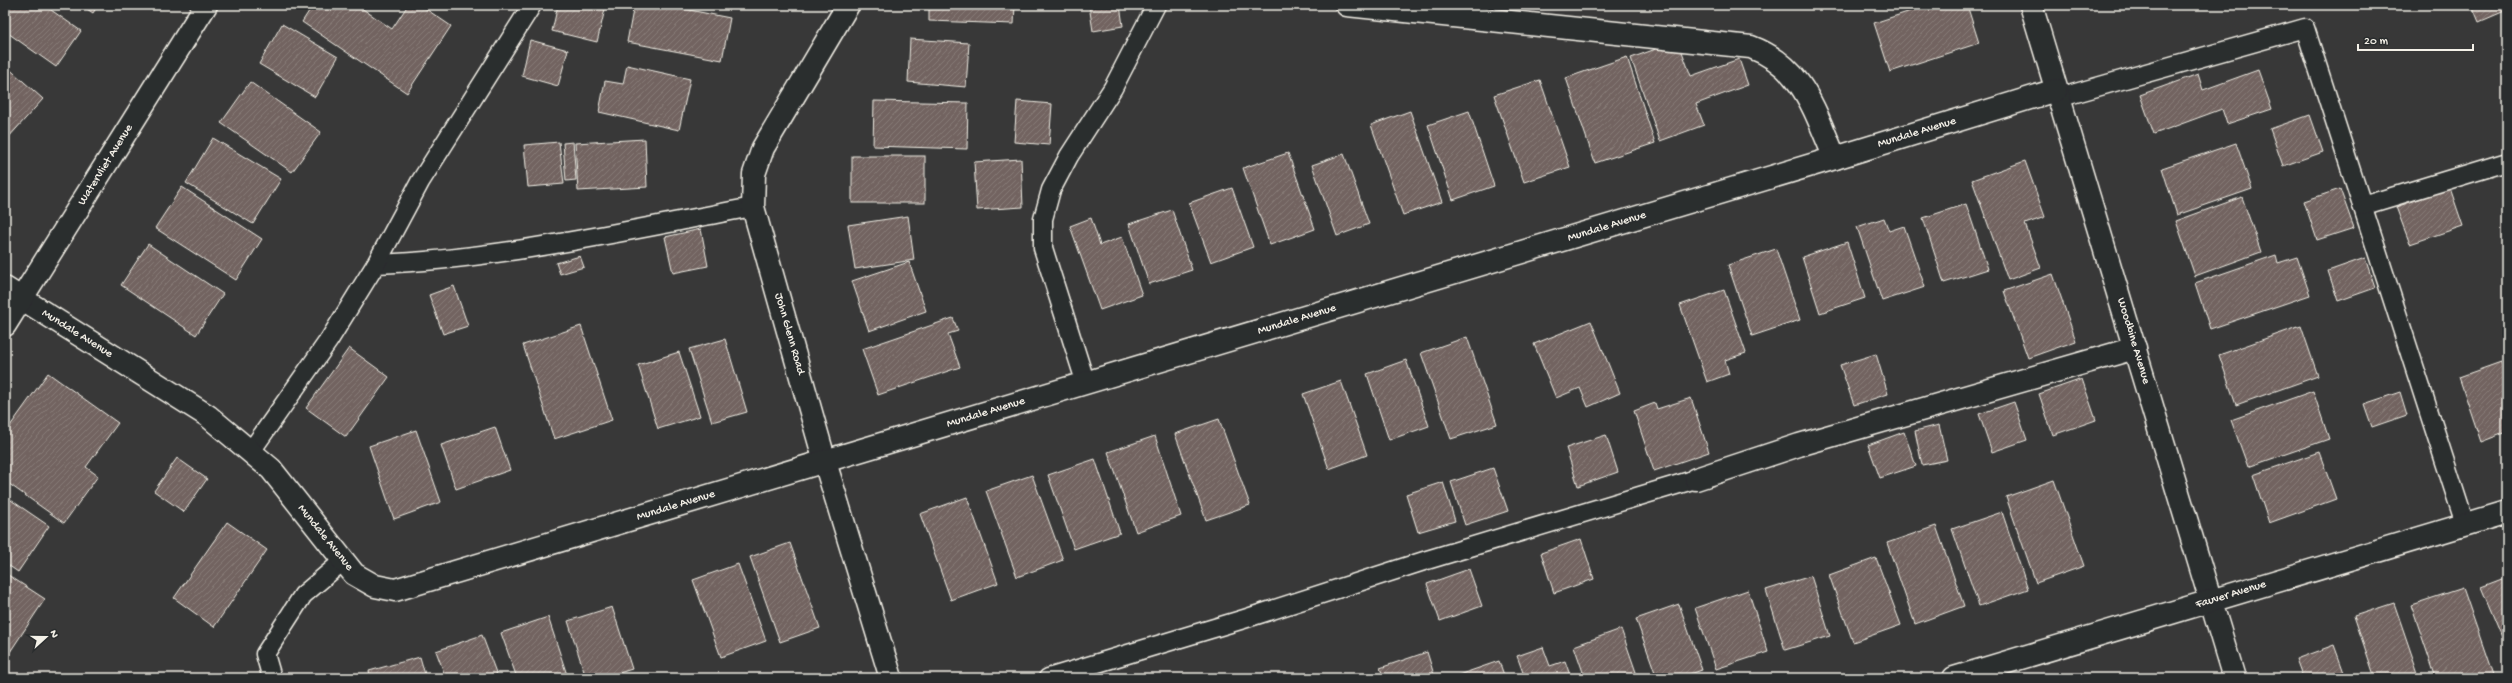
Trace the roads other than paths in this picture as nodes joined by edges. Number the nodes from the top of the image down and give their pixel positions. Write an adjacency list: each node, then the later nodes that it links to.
1 (206, 5): 13 (street, Watervliet Avenue)
2 (532, 5): 12 (lane)
3 (848, 5): 11 (street, John Glenn Road)
4 (1156, 5): 16 (lane)
5 (1347, 5): 8 (street)
6 (2031, 5): 7 (street, Woodbine Avenue)
7 (2057, 94): 8 (street, Mundale Avenue); 10 (lane); 15 (street, Woodbine Avenue)
8 (1835, 158): 16 (street, Mundale Avenue)
9 (2507, 162): 10 (lane)
10 (2362, 206): 21 (lane)
11 (753, 207): 12 (lane); 18 (street, John Glenn Road)
12 (376, 264): 17 (lane)
13 (13, 294): 14 (street, Watervliet Avenue); 17 (street, Mundale Avenue)
14 (5, 324)
15 (2135, 348): 19 (street); 23 (street, Woodbine Avenue)
16 (1086, 384): 18 (street, Mundale Avenue)
17 (251, 451): 22 (street, Mundale Avenue)
18 (825, 462): 22 (street, Mundale Avenue); 25 (street, John Glenn Road)
19 (1696, 479): 26 (lane)
20 (2507, 512): 21 (street, Fauver Avenue)
21 (2465, 524): 23 (street, Fauver Avenue)
22 (343, 561): 24 (lane)
23 (2211, 601): 27 (street, Fauver Avenue); 28 (street, Woodbine Avenue)
24 (272, 678)
25 (891, 678)
26 (1048, 678)
27 (1954, 678)
28 (2234, 678)

